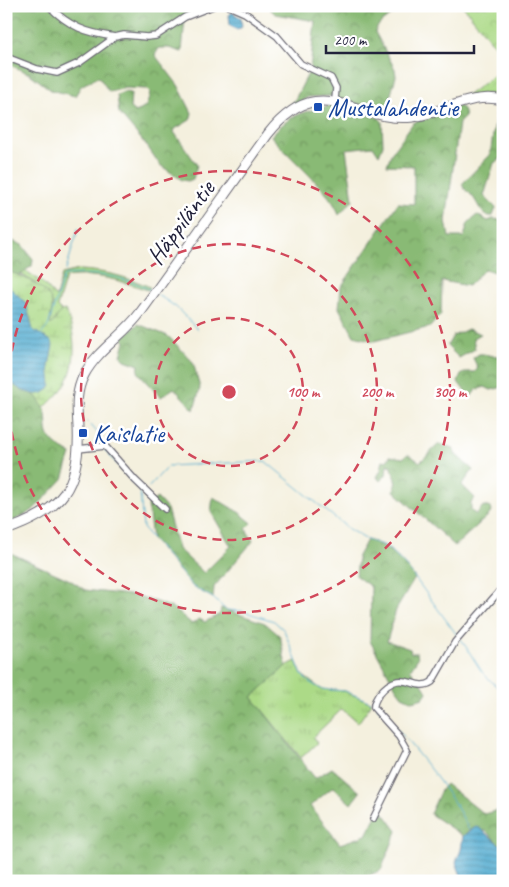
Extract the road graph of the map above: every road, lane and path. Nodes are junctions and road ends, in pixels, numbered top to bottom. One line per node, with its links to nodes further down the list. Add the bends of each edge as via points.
1 (50, 6): 4 (street, via 71,25)
2 (214, 6): 4 (street, via 185,17 156,36)
3 (229, 6): 6 (street, via 252,17 277,36 301,64 331,78 336,88)
4 (115, 37): 5 (street, via 80,63 57,73)
5 (6, 57)
6 (335, 100): 7 (street, Häppiläntie, via 385,116 404,118 477,99); 8 (street, Häppiläntie, via 300,107 275,126 139,315 89,368 76,399)
7 (503, 100)
8 (78, 449): 9 (street, via 104,446); 10 (street, Häppiläntie, via 75,474 66,493 37,518)
9 (165, 510)
10 (6, 530)
11 (503, 587): 12 (street, via 455,642 432,682 421,685 404,679 396,681 384,688 375,701 374,708 407,750)
12 (373, 819)

